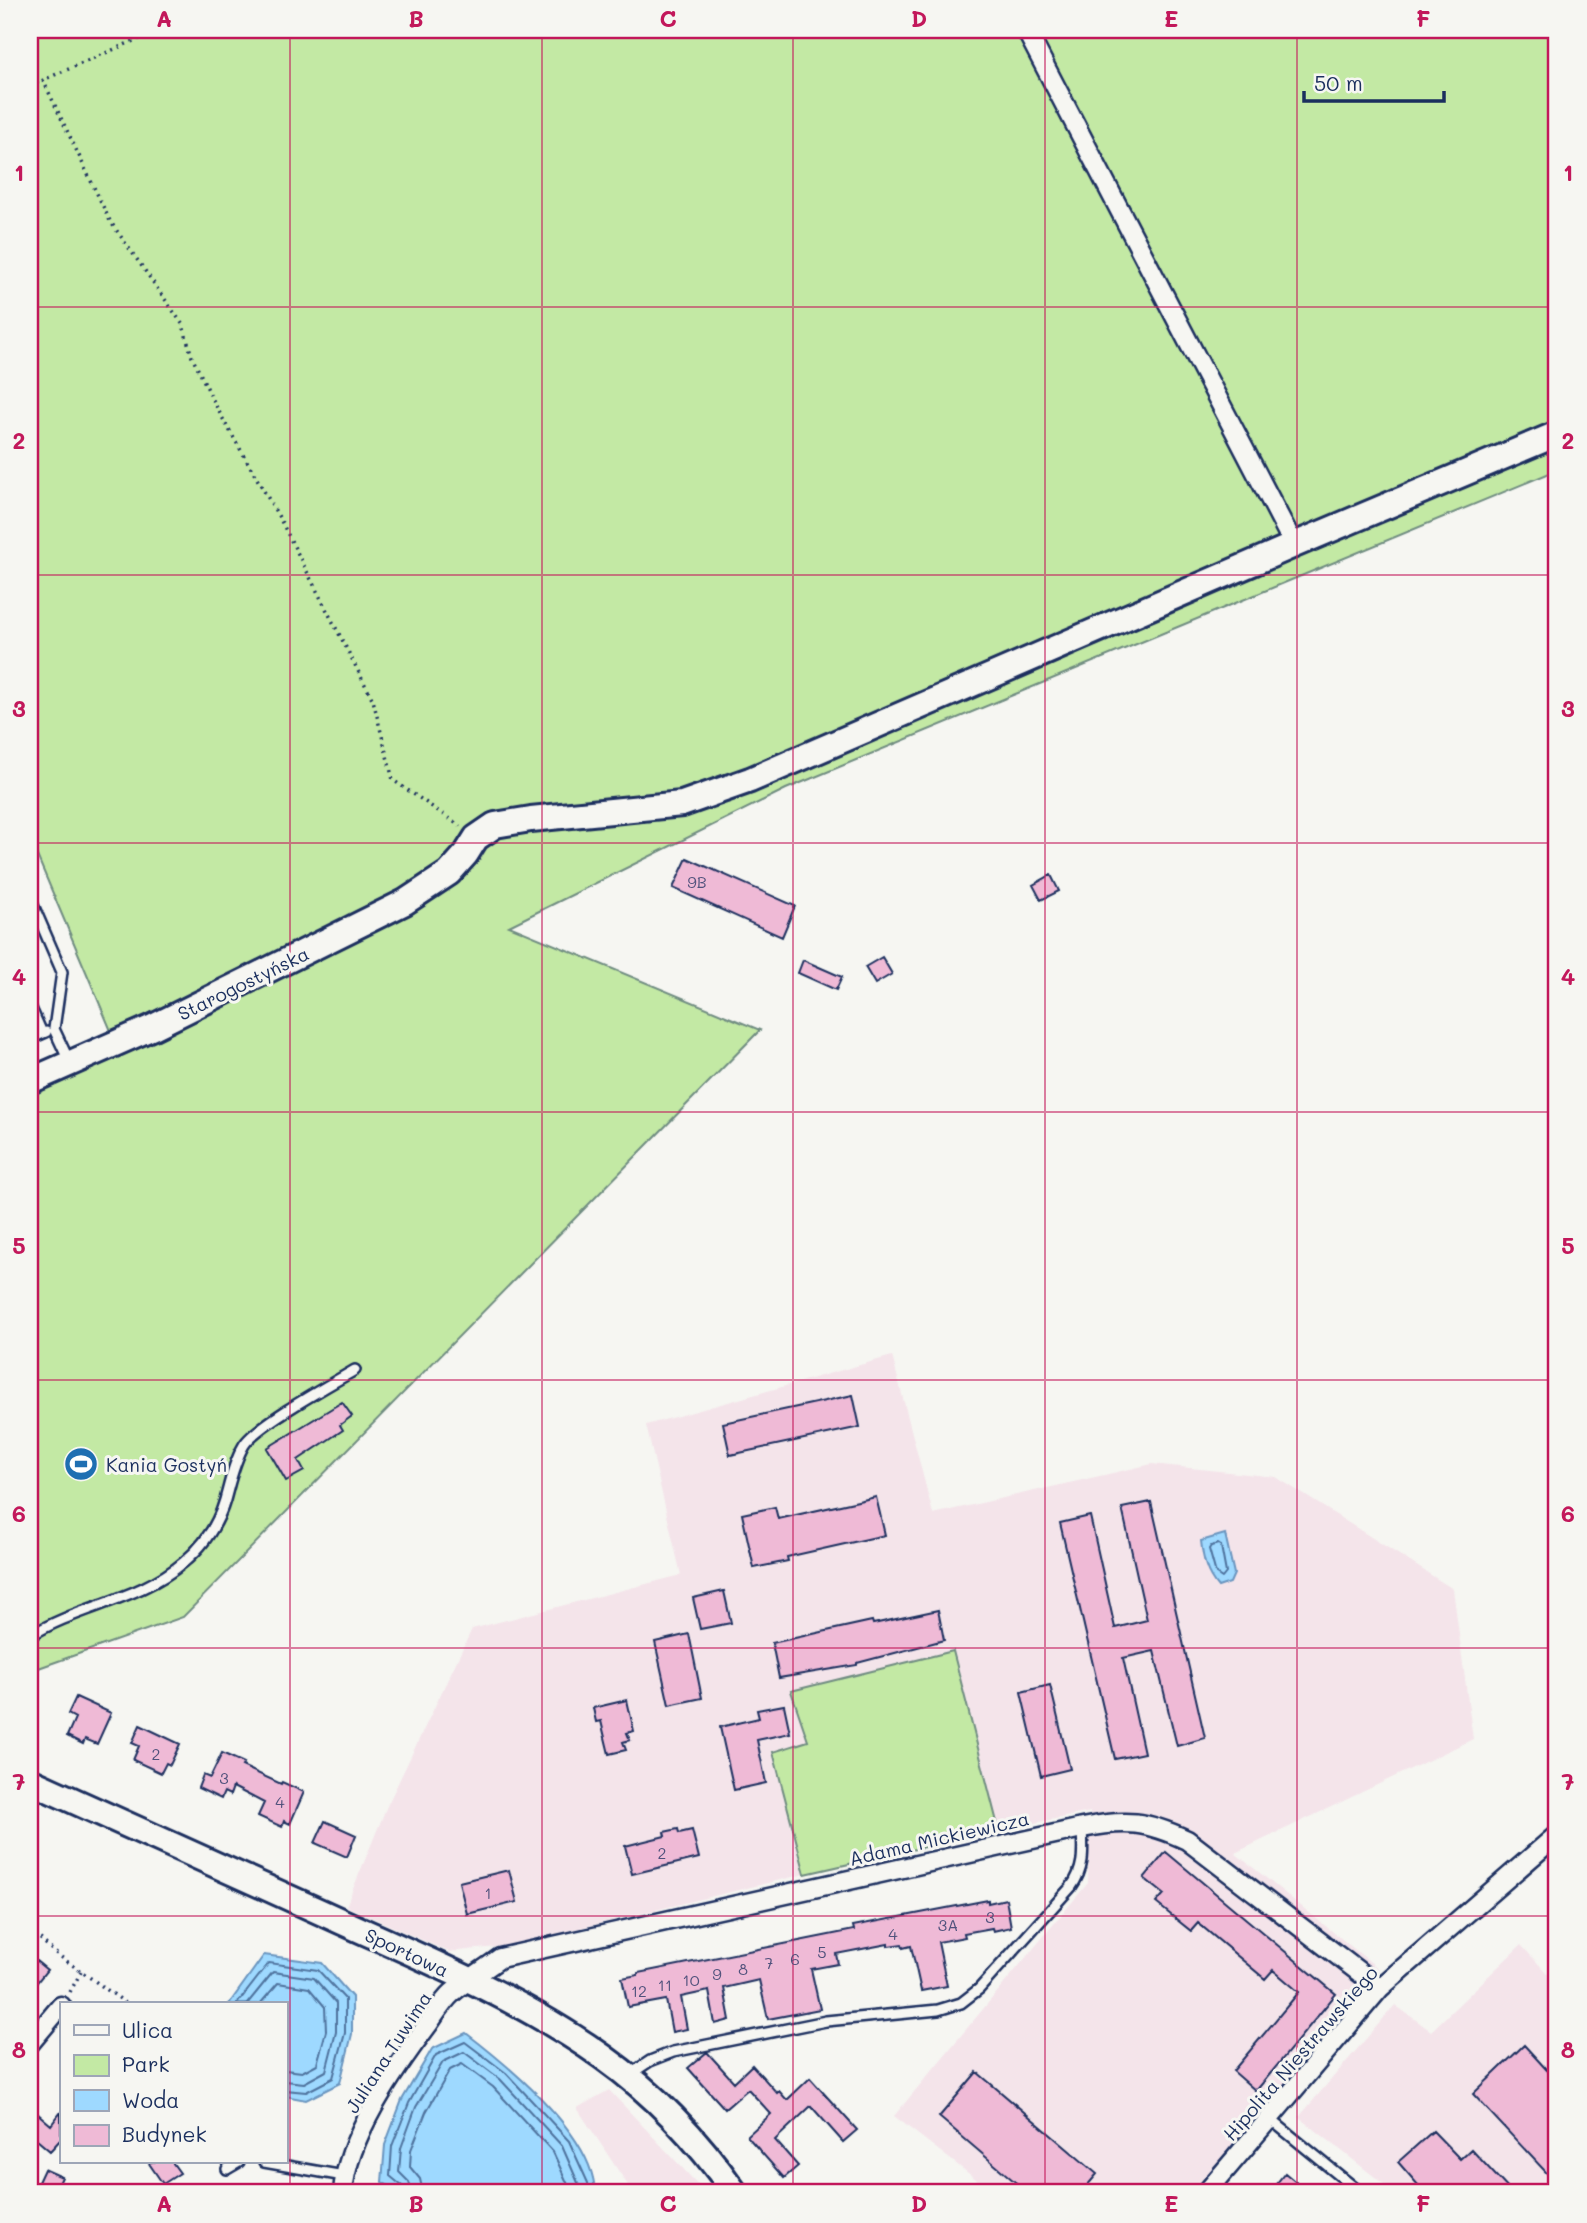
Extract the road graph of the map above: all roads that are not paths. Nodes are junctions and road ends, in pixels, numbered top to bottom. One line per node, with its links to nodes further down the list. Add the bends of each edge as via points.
1 (1026, 30): 3 (street)
2 (1557, 434): 3 (street)
3 (1294, 545): 9 (street, Starogostyńska, via 750,780 682,804 495,825 476,838 449,873 405,902 153,1027)
4 (30, 898): 6 (lane, via 62,972)
5 (30, 1006): 7 (lane)
6 (54, 1029): 7 (lane); 9 (lane)
7 (42, 1033): 8 (lane)
8 (30, 1039)
9 (70, 1063): 10 (street, Starogostyńska)
10 (30, 1081)
11 (355, 1370): 12 (lane, via 245,1442 215,1525 185,1562 150,1584)
12 (30, 1636)
13 (30, 1781): 16 (street, Sportowa)
14 (1082, 1828): 16 (street, Adama Mickiewicza, via 500,1958); 17 (street, Adama Mickiewicza, via 1138,1823 1187,1840); 20 (lane, via 1083,1860 1072,1887 961,2003 938,2010 826,2021 673,2052)
15 (1557, 1835): 17 (street, Hipolita Niestrawskiego)
16 (469, 1981): 20 (street, Sportowa, via 560,2028); 25 (street, Juliana Tuwima, via 450,1994 379,2097 354,2147)
17 (1380, 1988): 21 (street, Hipolita Niestrawskiego)
18 (60, 2007): 19 (street)
19 (30, 2043)
20 (627, 2076): 26 (street, Sportowa, via 695,2140)
21 (1269, 2118): 27 (street, Hipolita Niestrawskiego); 28 (lane)
22 (236, 2164): 24 (lane)
23 (271, 2164): 25 (lane)
24 (228, 2169)
25 (343, 2184)
26 (735, 2193)
27 (1206, 2193)
28 (1361, 2193)

